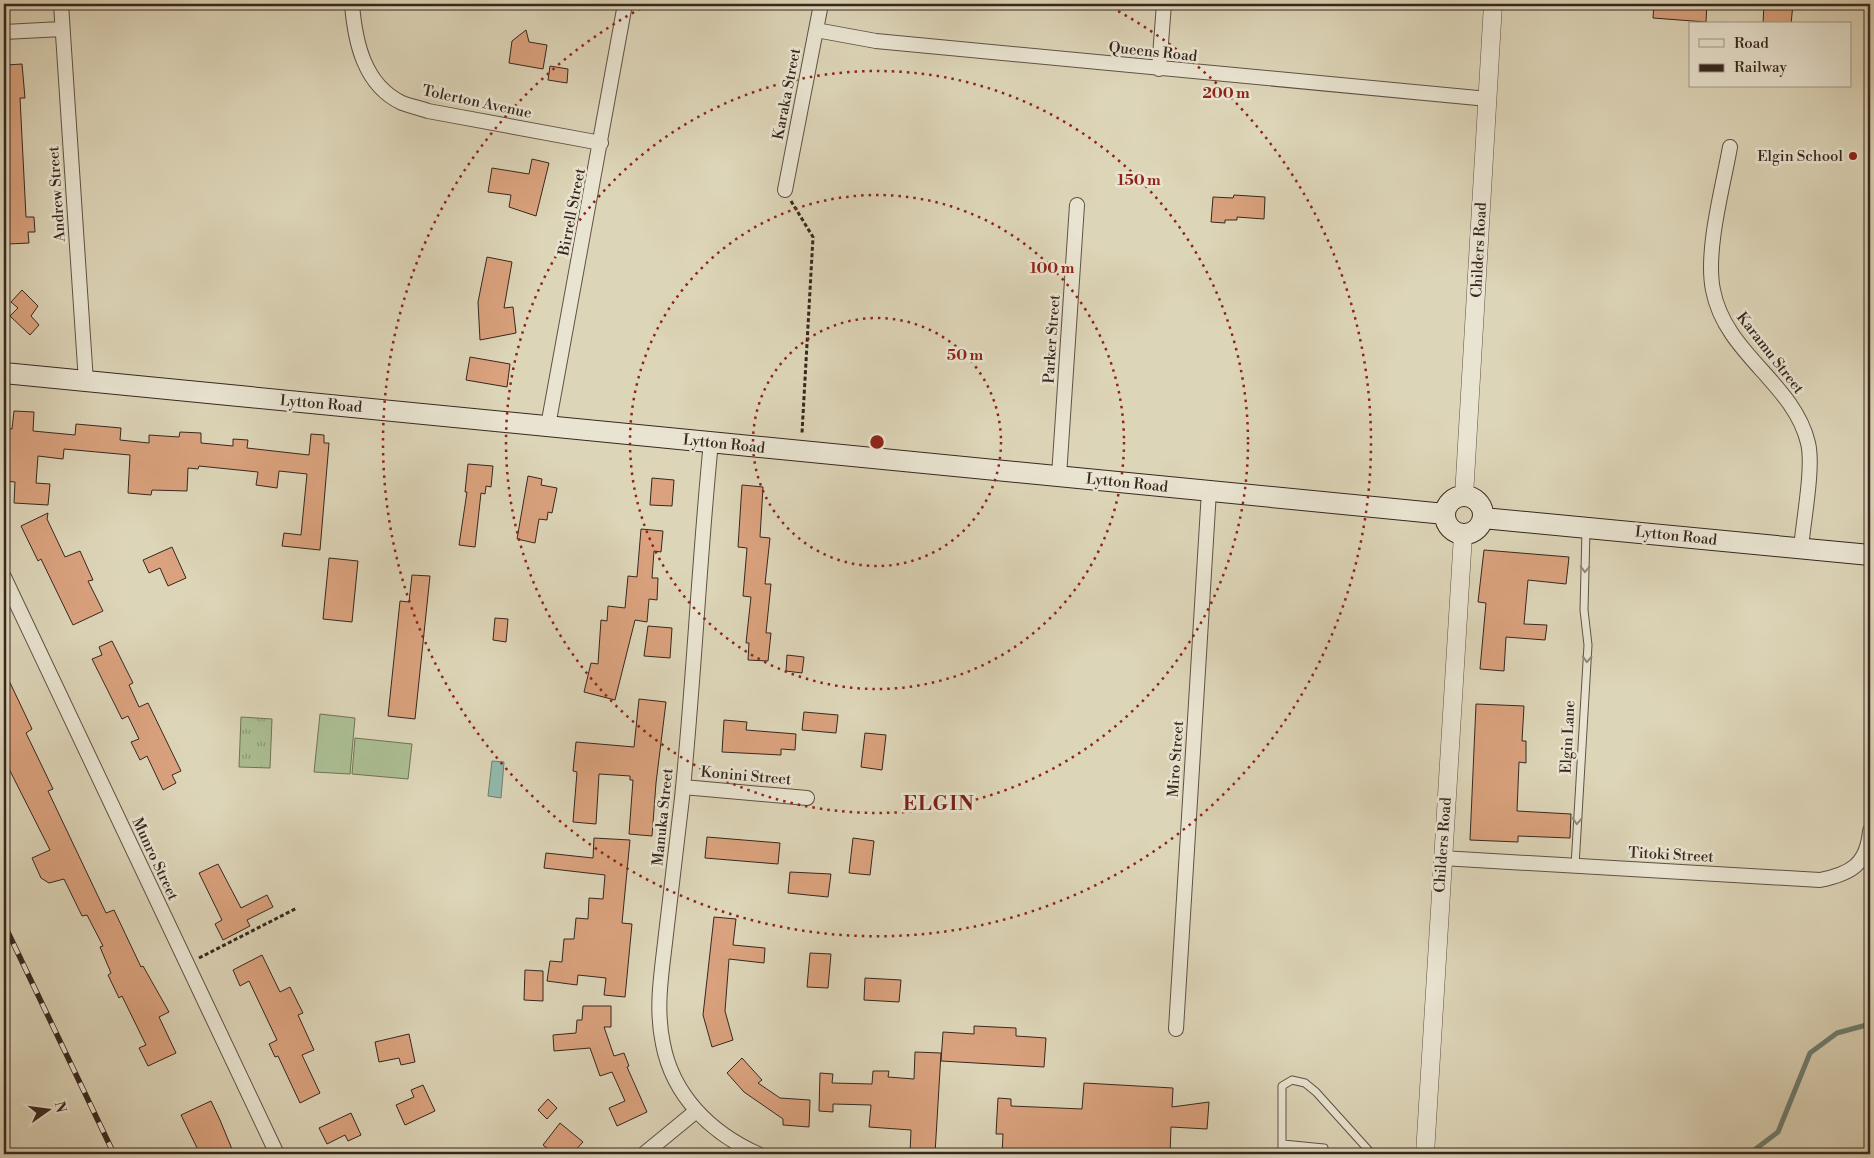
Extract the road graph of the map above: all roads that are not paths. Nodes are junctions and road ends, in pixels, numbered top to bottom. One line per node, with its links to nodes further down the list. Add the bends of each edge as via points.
1 (61, 4): 7 (street, Andrew Street)
2 (352, 4): 12 (street, Tolerton Avenue, via 359,50 368,72 384,91 402,102 428,111)
3 (625, 4): 12 (street, Birrell Street)
4 (821, 4): 8 (street, Karaka Street)
5 (1164, 4): 10 (street)
6 (1493, 4): 11 (street, Childers Road)
7 (62, 28): 9 (street); 17 (street, Andrew Street)
8 (816, 30): 10 (street, Queens Road, via 876,40); 14 (street, Karaka Street)
9 (4, 32)
10 (1159, 70): 11 (street, Queens Road)
11 (1488, 99): 22 (street, Childers Road)
12 (601, 143): 18 (street, Birrell Street)
13 (1730, 147): 27 (street, Karamu Street, via 1713,247 1712,289 1728,330 1790,404 1805,429 1809,462)
14 (785, 190)
15 (1077, 205): 20 (street, Parker Street)
16 (4, 373): 17 (main road, Lytton Road)
17 (86, 382): 18 (main road, Lytton Road)
18 (548, 426): 19 (main road, Lytton Road)
19 (711, 442): 20 (main road, Lytton Road); 30 (street, Manuka Street)
20 (1059, 476): 21 (main road, Lytton Road)
21 (1209, 491): 23 (main road, Lytton Road); 36 (street, Miro Street)
22 (1464, 496): 23 (main road, via 1453,500); 24 (main road, via 1476,499)
23 (1445, 514): 26 (main road, via 1449,530)
24 (1483, 518): 25 (main road, Lytton Road); 26 (main road, via 1477,529)
25 (1586, 527): 27 (main road, Lytton Road); 35 (lane, Elgin Lane, one-way to 35, via 1584,610 1588,645)
26 (1463, 535): 34 (street, Childers Road)
27 (1801, 549): 28 (main road, Lytton Road)
28 (1870, 555)
29 (4, 577): 39 (street, Munro Street)
30 (683, 787): 31 (street, Konini Street); 37 (street, Manuka Street, via 658,1002 663,1046 674,1078)
31 (807, 798)
32 (1870, 831): 33 (street, Titoki Street)
33 (1868, 851): 35 (street, Titoki Street, via 1846,874 1820,880)
34 (1442, 858): 35 (street, Titoki Street); 45 (street, Childers Road)
35 (1575, 866)
36 (1176, 1029)
37 (695, 1112): 40 (street); 41 (street, Manuka Street, via 738,1145)
38 (1283, 1144): 42 (lane); 43 (lane, via 1324,1148); 44 (lane, via 1282,1086 1292,1080 1305,1083 1316,1092)
39 (277, 1154)
40 (644, 1154)
41 (758, 1154)
42 (1282, 1154)
43 (1324, 1154)
44 (1372, 1154)
45 (1425, 1154)

